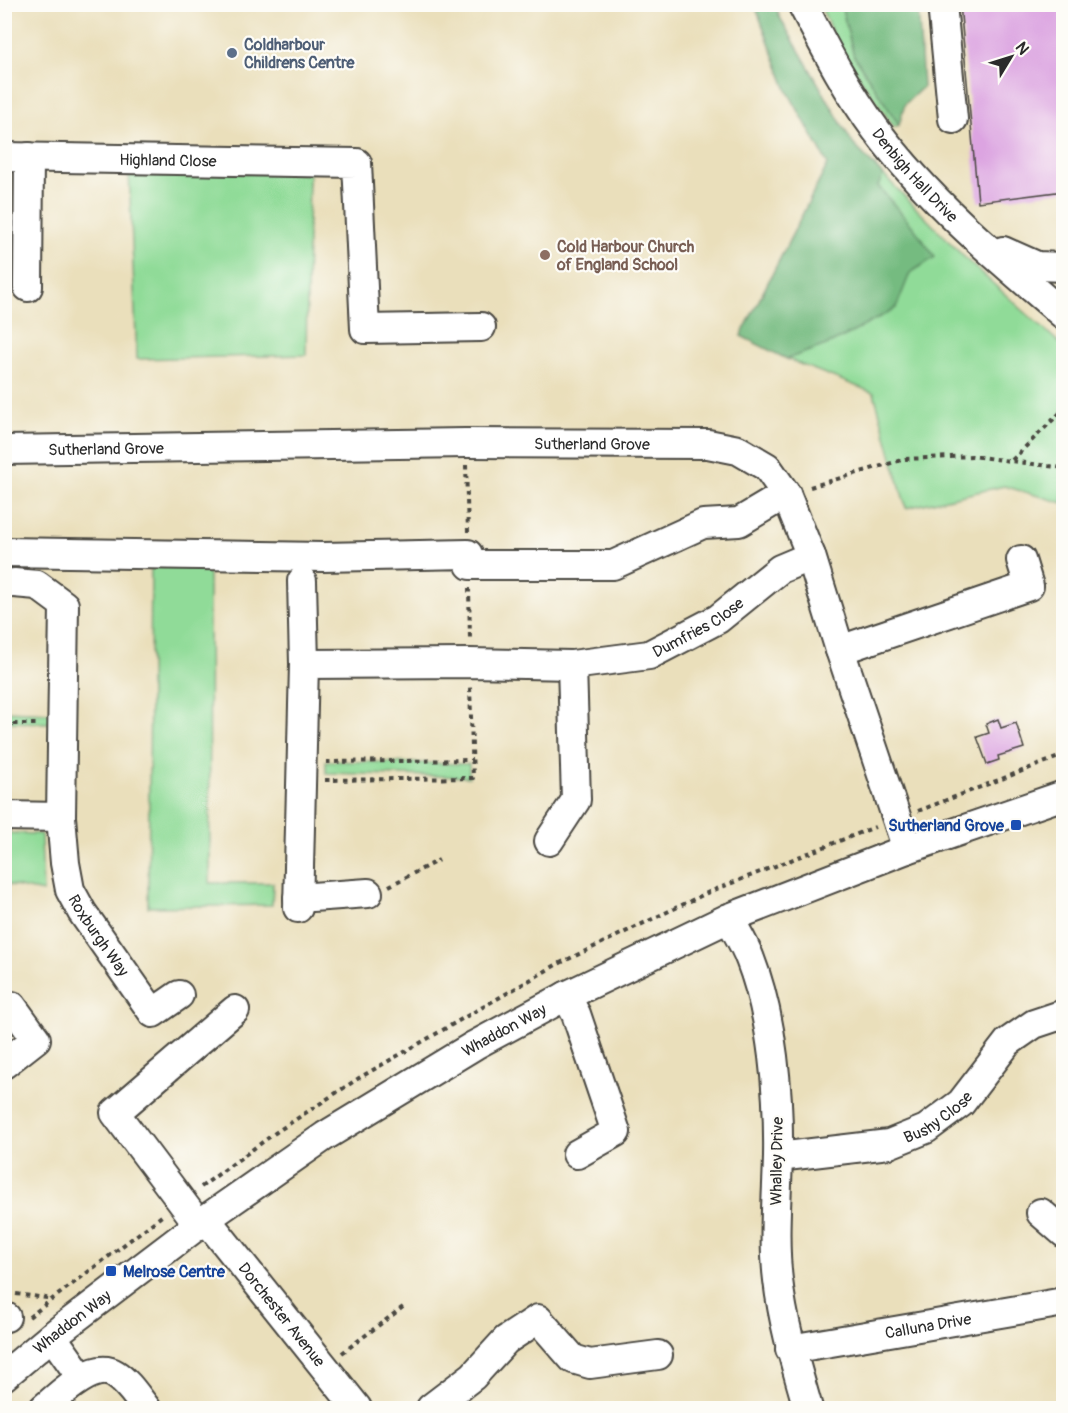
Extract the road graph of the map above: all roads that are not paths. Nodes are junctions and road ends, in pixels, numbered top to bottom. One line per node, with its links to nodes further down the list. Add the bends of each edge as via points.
1 (802, 4): 5 (street, Denbigh Hall Drive, via 833,64 876,130 919,182)
2 (942, 4): 3 (street)
3 (953, 119)
4 (17, 157): 7 (street, Highland Close); 9 (street, Highland Close, via 288,154 357,163 365,329)
5 (976, 239): 6 (street, via 1037,266); 8 (street, Denbigh Hall Drive)
6 (1064, 267)
7 (28, 287)
8 (1063, 314)
9 (482, 327)
10 (4, 450): 11 (street, Sutherland Grove, via 466,443 708,444 738,450 767,467)
11 (786, 494): 12 (street, via 739,522 703,524 613,565 470,565 468,554 323,557); 13 (street, Sutherland Grove)
12 (4, 552)
13 (811, 556): 17 (street, Sutherland Grove); 19 (street, Dumfries Close, via 780,569 718,619 649,655)
14 (1021, 560): 17 (street, via 1029,586)
15 (302, 581): 18 (street)
16 (14, 583): 22 (street, Roxburgh Way, via 38,585 64,605)
17 (840, 650): 24 (street, Sutherland Grove)
18 (304, 664): 19 (street, Dumfries Close); 25 (street, via 298,903)
19 (572, 665): 23 (street, via 576,800)
20 (1064, 795): 24 (street, Whaddon Way)
21 (4, 816): 22 (street)
22 (61, 817): 27 (street, Roxburgh Way, via 70,890 82,912 153,1013)
23 (549, 842)
24 (907, 849): 26 (street, Whaddon Way)
25 (368, 893)
26 (729, 918): 28 (street, Whaddon Way); 34 (street, Whalley Drive, via 750,959 765,1006 777,1095)
27 (179, 995)
28 (567, 996): 33 (street, via 616,1132); 36 (street, Whaddon Way, via 324,1136)
29 (12, 1006): 32 (street, via 36,1039)
30 (235, 1010): 36 (street, Dorchester Avenue, via 116,1113 181,1201)
31 (1064, 1014): 34 (street, Bushy Close, via 1034,1024 1008,1042 961,1103 926,1129 889,1144)
32 (4, 1064)
33 (578, 1154)
34 (778, 1157): 40 (street, Whalley Drive, via 777,1279)
35 (1041, 1213): 37 (street)
36 (203, 1222): 39 (street, Whaddon Way); 46 (street, Dorchester Avenue)
37 (1064, 1233)
38 (1064, 1302): 40 (street, Calluna Drive)
39 (52, 1336): 42 (street, Whaddon Way); 43 (street)
40 (790, 1349): 48 (street, Whalley Drive)
41 (658, 1355): 47 (street, via 590,1364 573,1359 538,1319 506,1340 473,1376)
42 (4, 1376)
43 (81, 1377): 44 (street); 45 (street, via 99,1370 113,1372)
44 (44, 1408)
45 (146, 1408)
46 (357, 1408)
47 (431, 1408)
48 (808, 1408)

